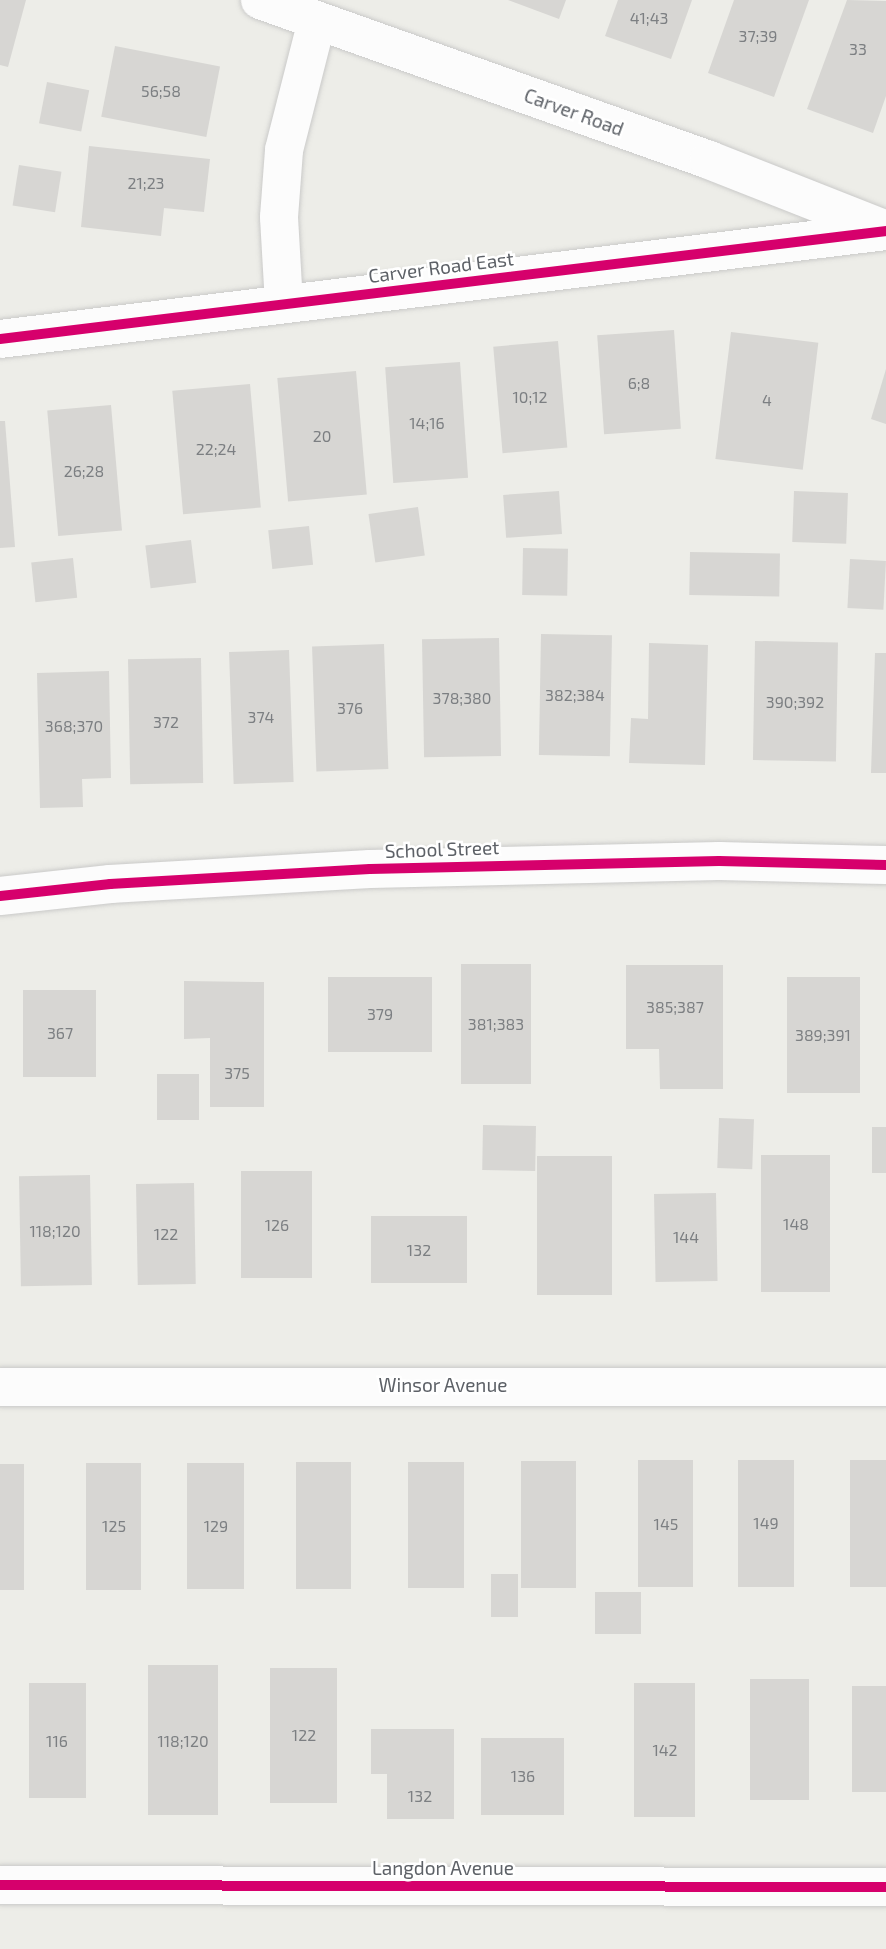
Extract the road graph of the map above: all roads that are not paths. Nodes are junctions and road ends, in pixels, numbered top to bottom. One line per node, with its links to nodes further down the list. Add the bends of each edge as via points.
1 (260, 0): 2 (street, Carver Road)
2 (317, 21): 3 (street, Carver Road, via 709,160); 4 (street, via 284,150 279,217)
3 (886, 230): 4 (street, Carver Road East)
4 (284, 304): 5 (street, Carver Road East)
5 (0, 338)
6 (886, 865): 7 (street, School Street, via 706,861 370,869 110,884)
7 (0, 896)
8 (0, 1387): 9 (street, Winsor Avenue)
9 (886, 1387)
10 (0, 1885): 11 (street, Langdon Avenue)
11 (886, 1886)

